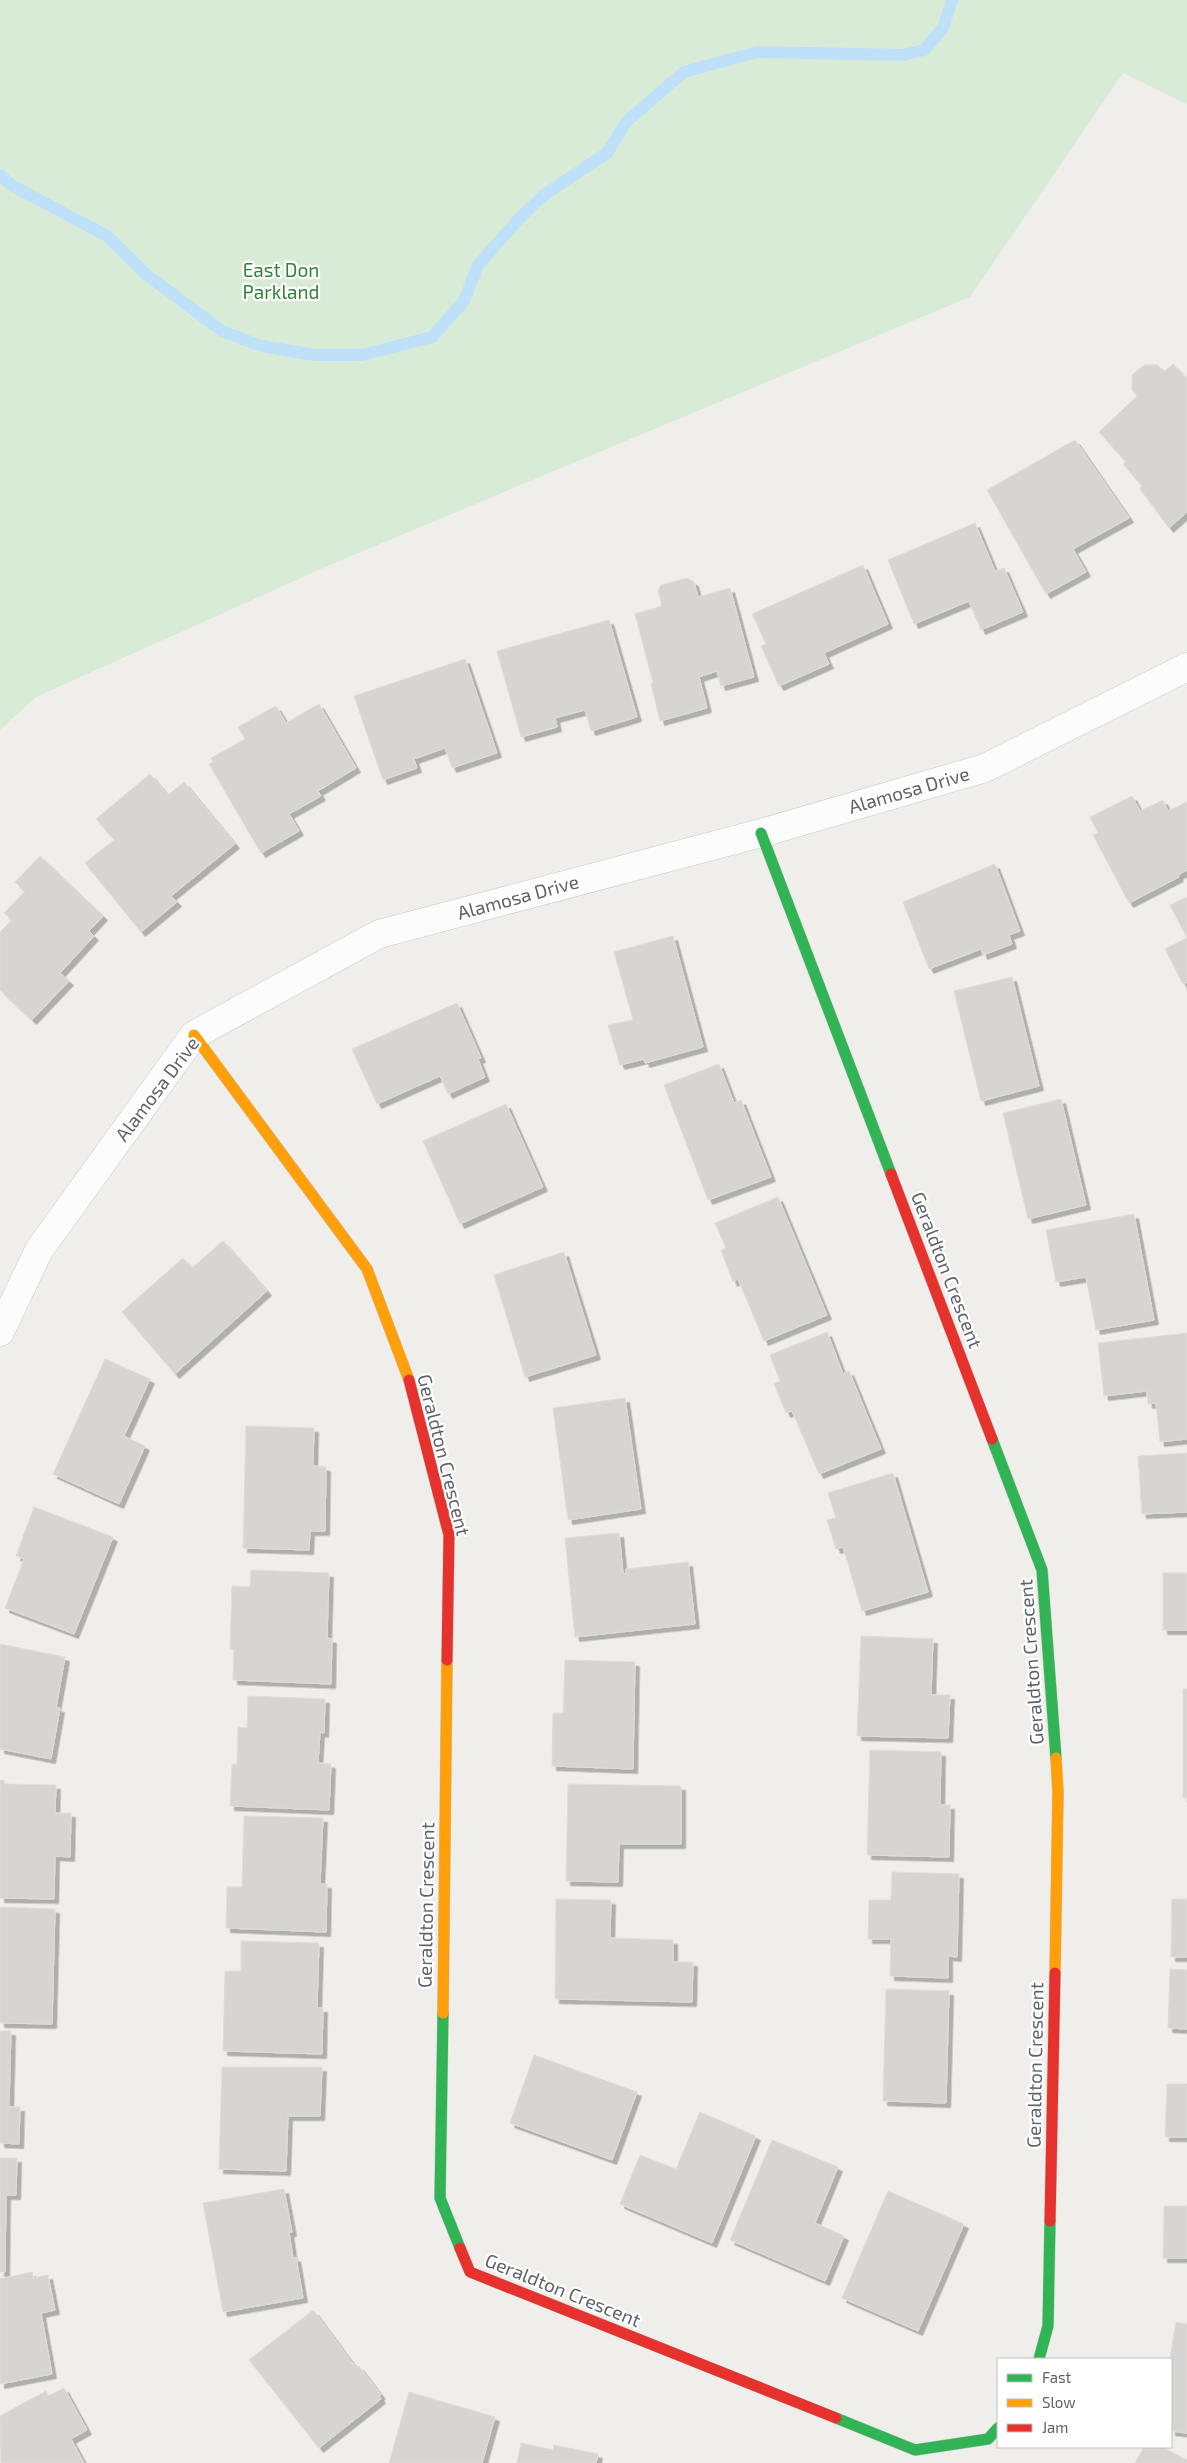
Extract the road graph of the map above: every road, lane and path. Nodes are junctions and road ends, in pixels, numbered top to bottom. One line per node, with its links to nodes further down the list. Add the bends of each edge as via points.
1 (1187, 666): 2 (street, Alamosa Drive, via 985,768)
2 (762, 833): 3 (street, Alamosa Drive, via 379,934); 5 (street, Geraldton Crescent, via 1042,1570 1058,1792 1048,2326)
3 (194, 1035): 4 (street, Alamosa Drive, via 38,1250); 6 (street, Geraldton Crescent, via 367,1269 412,1387 449,1535 440,2198 470,2272 916,2450 988,2439)
4 (0, 1332)
5 (1039, 2358)
6 (997, 2429)

